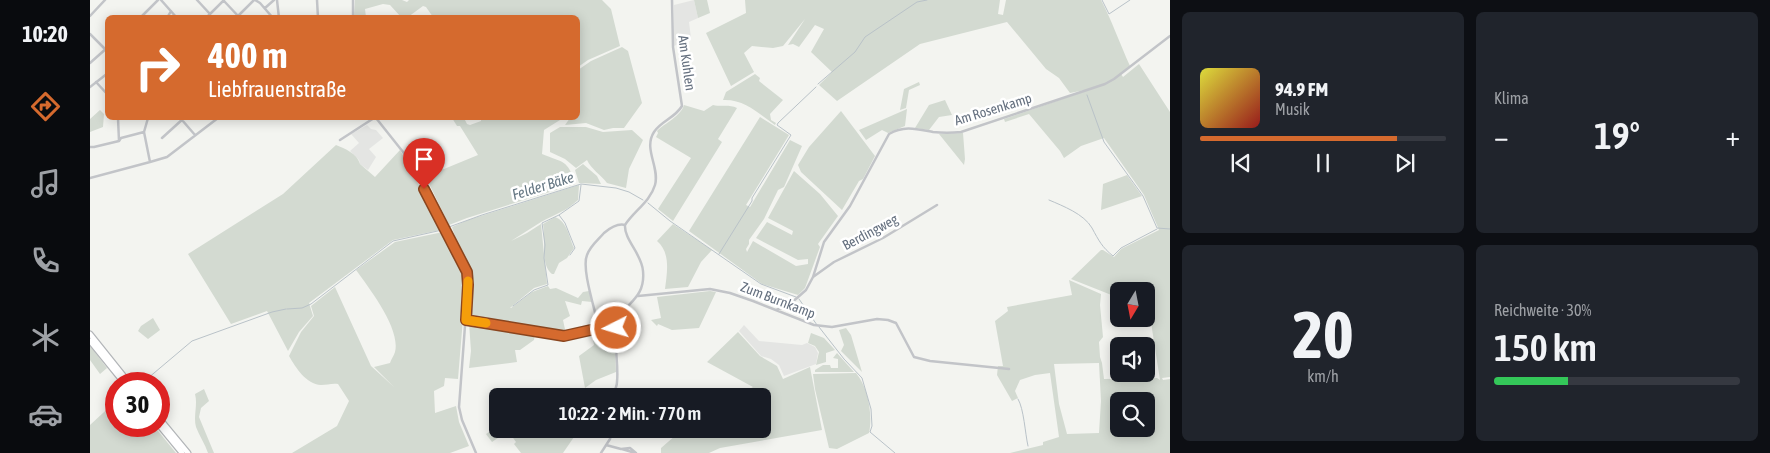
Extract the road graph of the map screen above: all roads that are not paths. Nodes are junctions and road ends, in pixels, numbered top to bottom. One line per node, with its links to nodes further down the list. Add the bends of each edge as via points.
1 (105, 0): 22 (street)
2 (160, 0): 11 (street); 13 (street)
3 (197, 0): 12 (street)
4 (223, 0): 12 (street); 16 (street)
5 (255, 0): 10 (street); 17 (street)
6 (276, 0): 10 (street); 19 (street)
7 (317, 0): 20 (street)
8 (353, 0): 21 (street)
9 (672, 0): 48 (street, Am Kuhlen, via 673,47 682,106 654,132 650,148 655,186 647,201)
10 (264, 8): 18 (street)
11 (172, 11): 14 (street); 15 (street)
12 (210, 14)
13 (143, 15)
14 (169, 15)
15 (175, 15)
16 (238, 15)
17 (240, 15)
18 (270, 15)
19 (278, 15)
20 (318, 15)
21 (353, 15)
22 (90, 16)
23 (90, 34): 25 (street)
24 (1170, 36): 49 (street, Am Rosenkamp, via 1105,84 961,132 908,128 889,134 850,206 824,242)
25 (105, 47)
26 (105, 49): 27 (street)
27 (90, 63)
28 (105, 75): 29 (street)
29 (96, 82): 30 (street); 31 (street)
30 (90, 86)
31 (105, 92)
32 (118, 120): 43 (street)
33 (147, 120): 39 (street)
34 (182, 120): 41 (street)
35 (184, 120): 40 (street)
36 (215, 120): 40 (street)
37 (372, 120): 42 (street)
38 (377, 120): 54 (street, via 404,152 467,272)
39 (144, 132): 43 (street); 45 (street)
40 (195, 135): 45 (street, via 167,157)
41 (162, 138)
42 (340, 140)
43 (118, 141): 44 (street)
44 (90, 147)
45 (150, 162): 46 (street)
46 (90, 178)
47 (937, 205): 49 (street, Berdingweg)
48 (625, 225): 50 (street, via 643,269); 56 (street, via 609,229 586,256)
49 (813, 277): 51 (street, Am Rosenkamp, via 806,290)
50 (638, 296): 52 (street, Zum Burnkamp, via 710,289); 55 (street)
51 (785, 307): 52 (street, Am Rosenkamp); 53 (street)
52 (776, 310): 53 (street, Zum Burnkamp)
53 (786, 314): 59 (street, Zum Burnkamp, via 814,326 888,320 896,323 914,356)
54 (466, 320): 56 (street, via 558,336); 69 (street, via 459,410)
55 (615, 324): 56 (street); 62 (street)
56 (599, 329)
57 (90, 334): 61 (highway)
58 (90, 341): 60 (highway)
59 (1009, 368)
60 (115, 372)
61 (120, 372)
62 (615, 388)
63 (170, 431): 68 (highway)
64 (169, 437): 67 (highway)
65 (610, 438): 66 (street)
66 (606, 445): 70 (street); 71 (street, via 630,448)
67 (182, 453)
68 (188, 453)
69 (476, 453)
70 (601, 453)
71 (635, 453)

